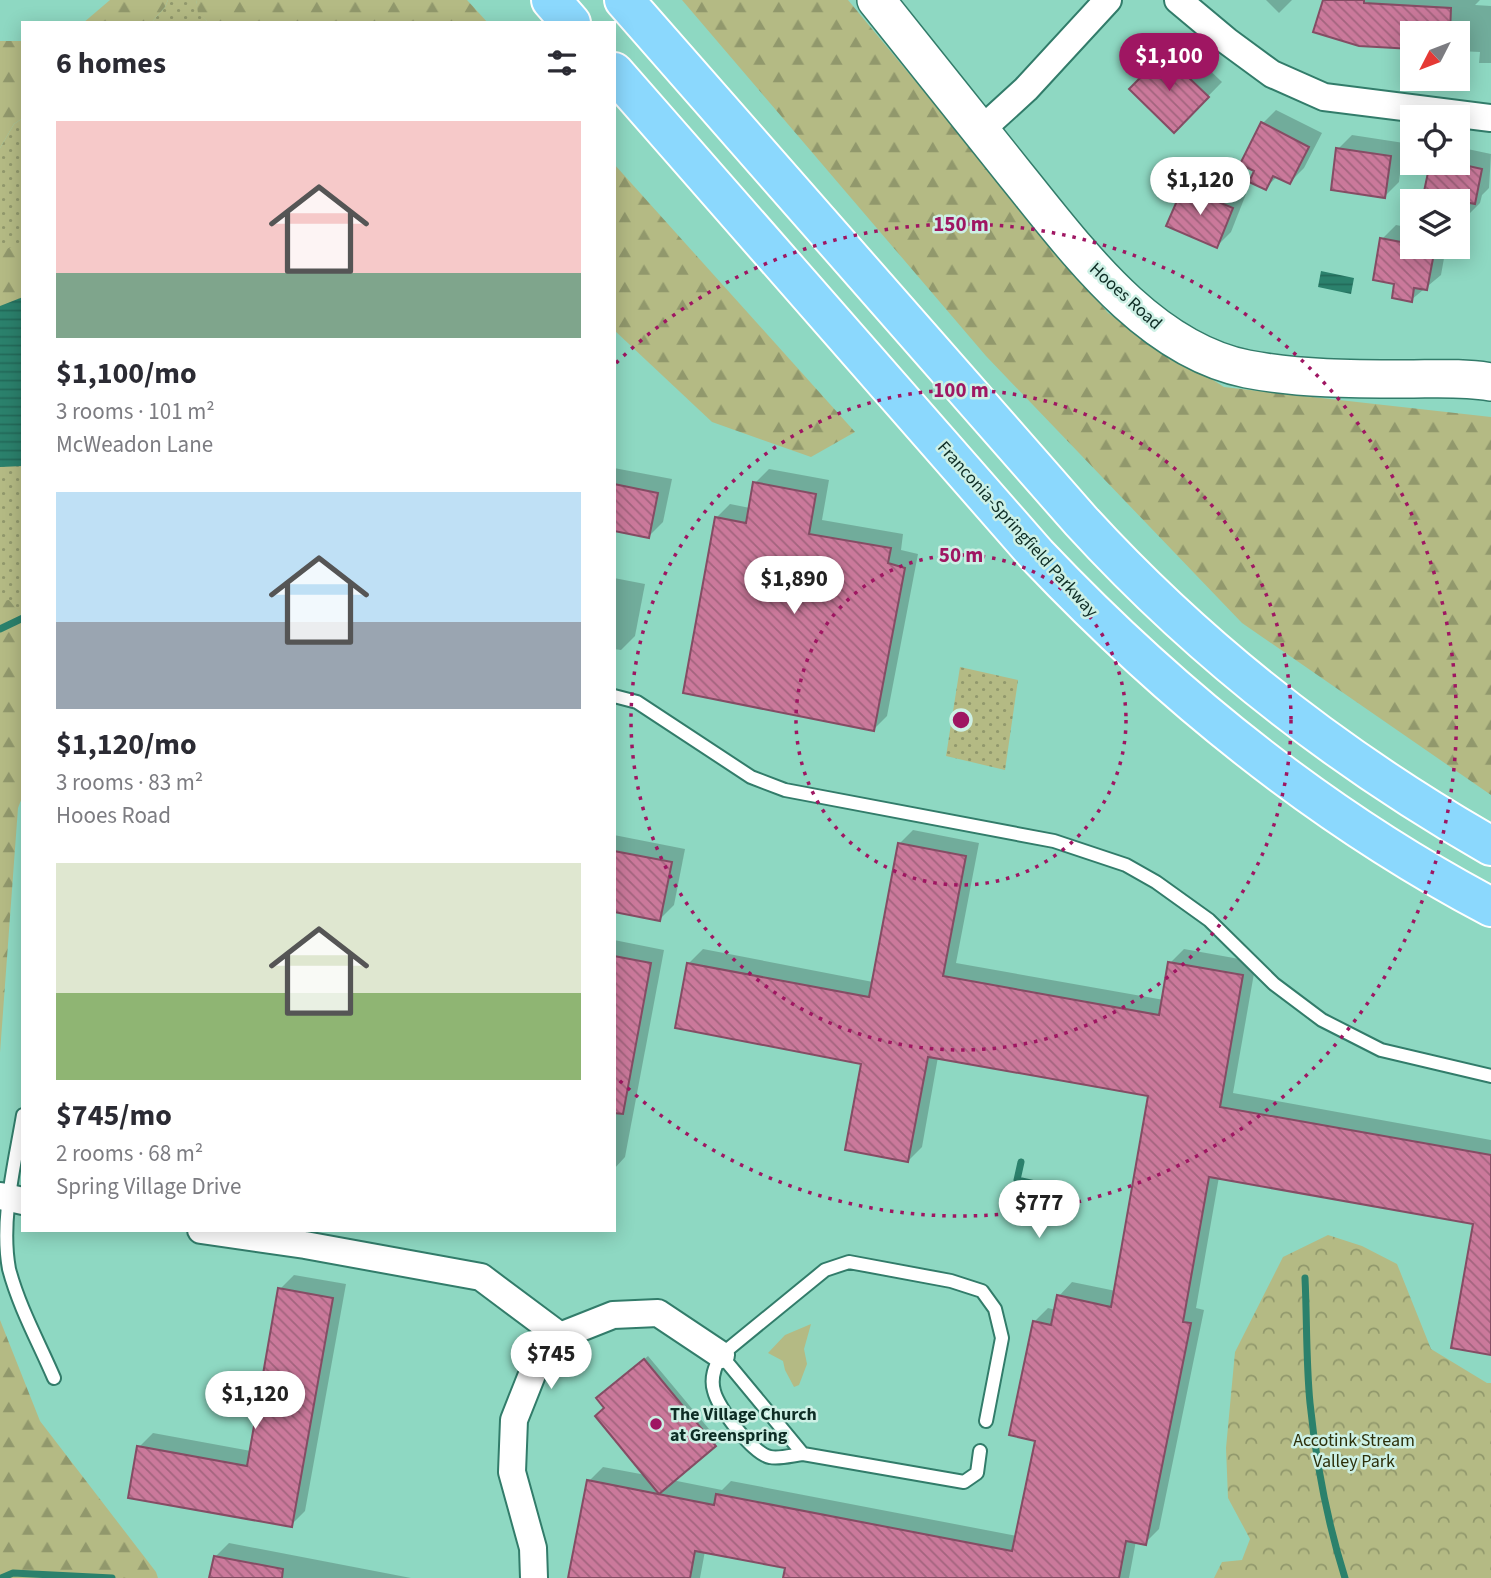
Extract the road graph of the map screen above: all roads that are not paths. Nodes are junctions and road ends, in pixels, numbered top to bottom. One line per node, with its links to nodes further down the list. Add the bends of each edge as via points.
1 (551, 0): 6 (main road)
2 (624, 0): 12 (main road, via 1081,521 1139,581 1227,661 1320,736 1420,805)
3 (876, 0): 9 (street, Hooes Road)
4 (1108, 0): 9 (street)
5 (1178, 0): 8 (street, via 1272,74 1324,97)
6 (569, 21)
7 (616, 74): 13 (main road, Franconia-Springfield Parkway, via 1037,555 1096,615 1216,723 1315,799)
8 (1491, 118)
9 (980, 131): 10 (street, Hooes Road, via 1110,285 1157,326 1202,352 1244,368 1282,375)
10 (1491, 383)
11 (616, 696): 14 (lane, via 638,702 751,777 785,790 1054,841 1126,865 1209,919 1273,984 1322,1020 1381,1050)
12 (1491, 846)
13 (1491, 907)
14 (1491, 1076)
15 (21, 1128): 16 (lane)
16 (10, 1198): 20 (lane, via 5,1235 8,1268)
17 (215, 1232): 18 (street, via 481,1277)
18 (560, 1336): 19 (street, via 613,1315 658,1313); 24 (street, via 535,1367 514,1420 512,1472 533,1548)
19 (721, 1355): 21 (lane, via 825,1270 849,1262 951,1281 982,1291 995,1308 1002,1338); 23 (lane); 23 (lane, via 713,1368 713,1391 725,1413 756,1450 769,1457)
20 (54, 1378)
21 (986, 1421)
22 (980, 1451): 23 (lane, via 977,1472 964,1482)
23 (803, 1454)
24 (534, 1578)

